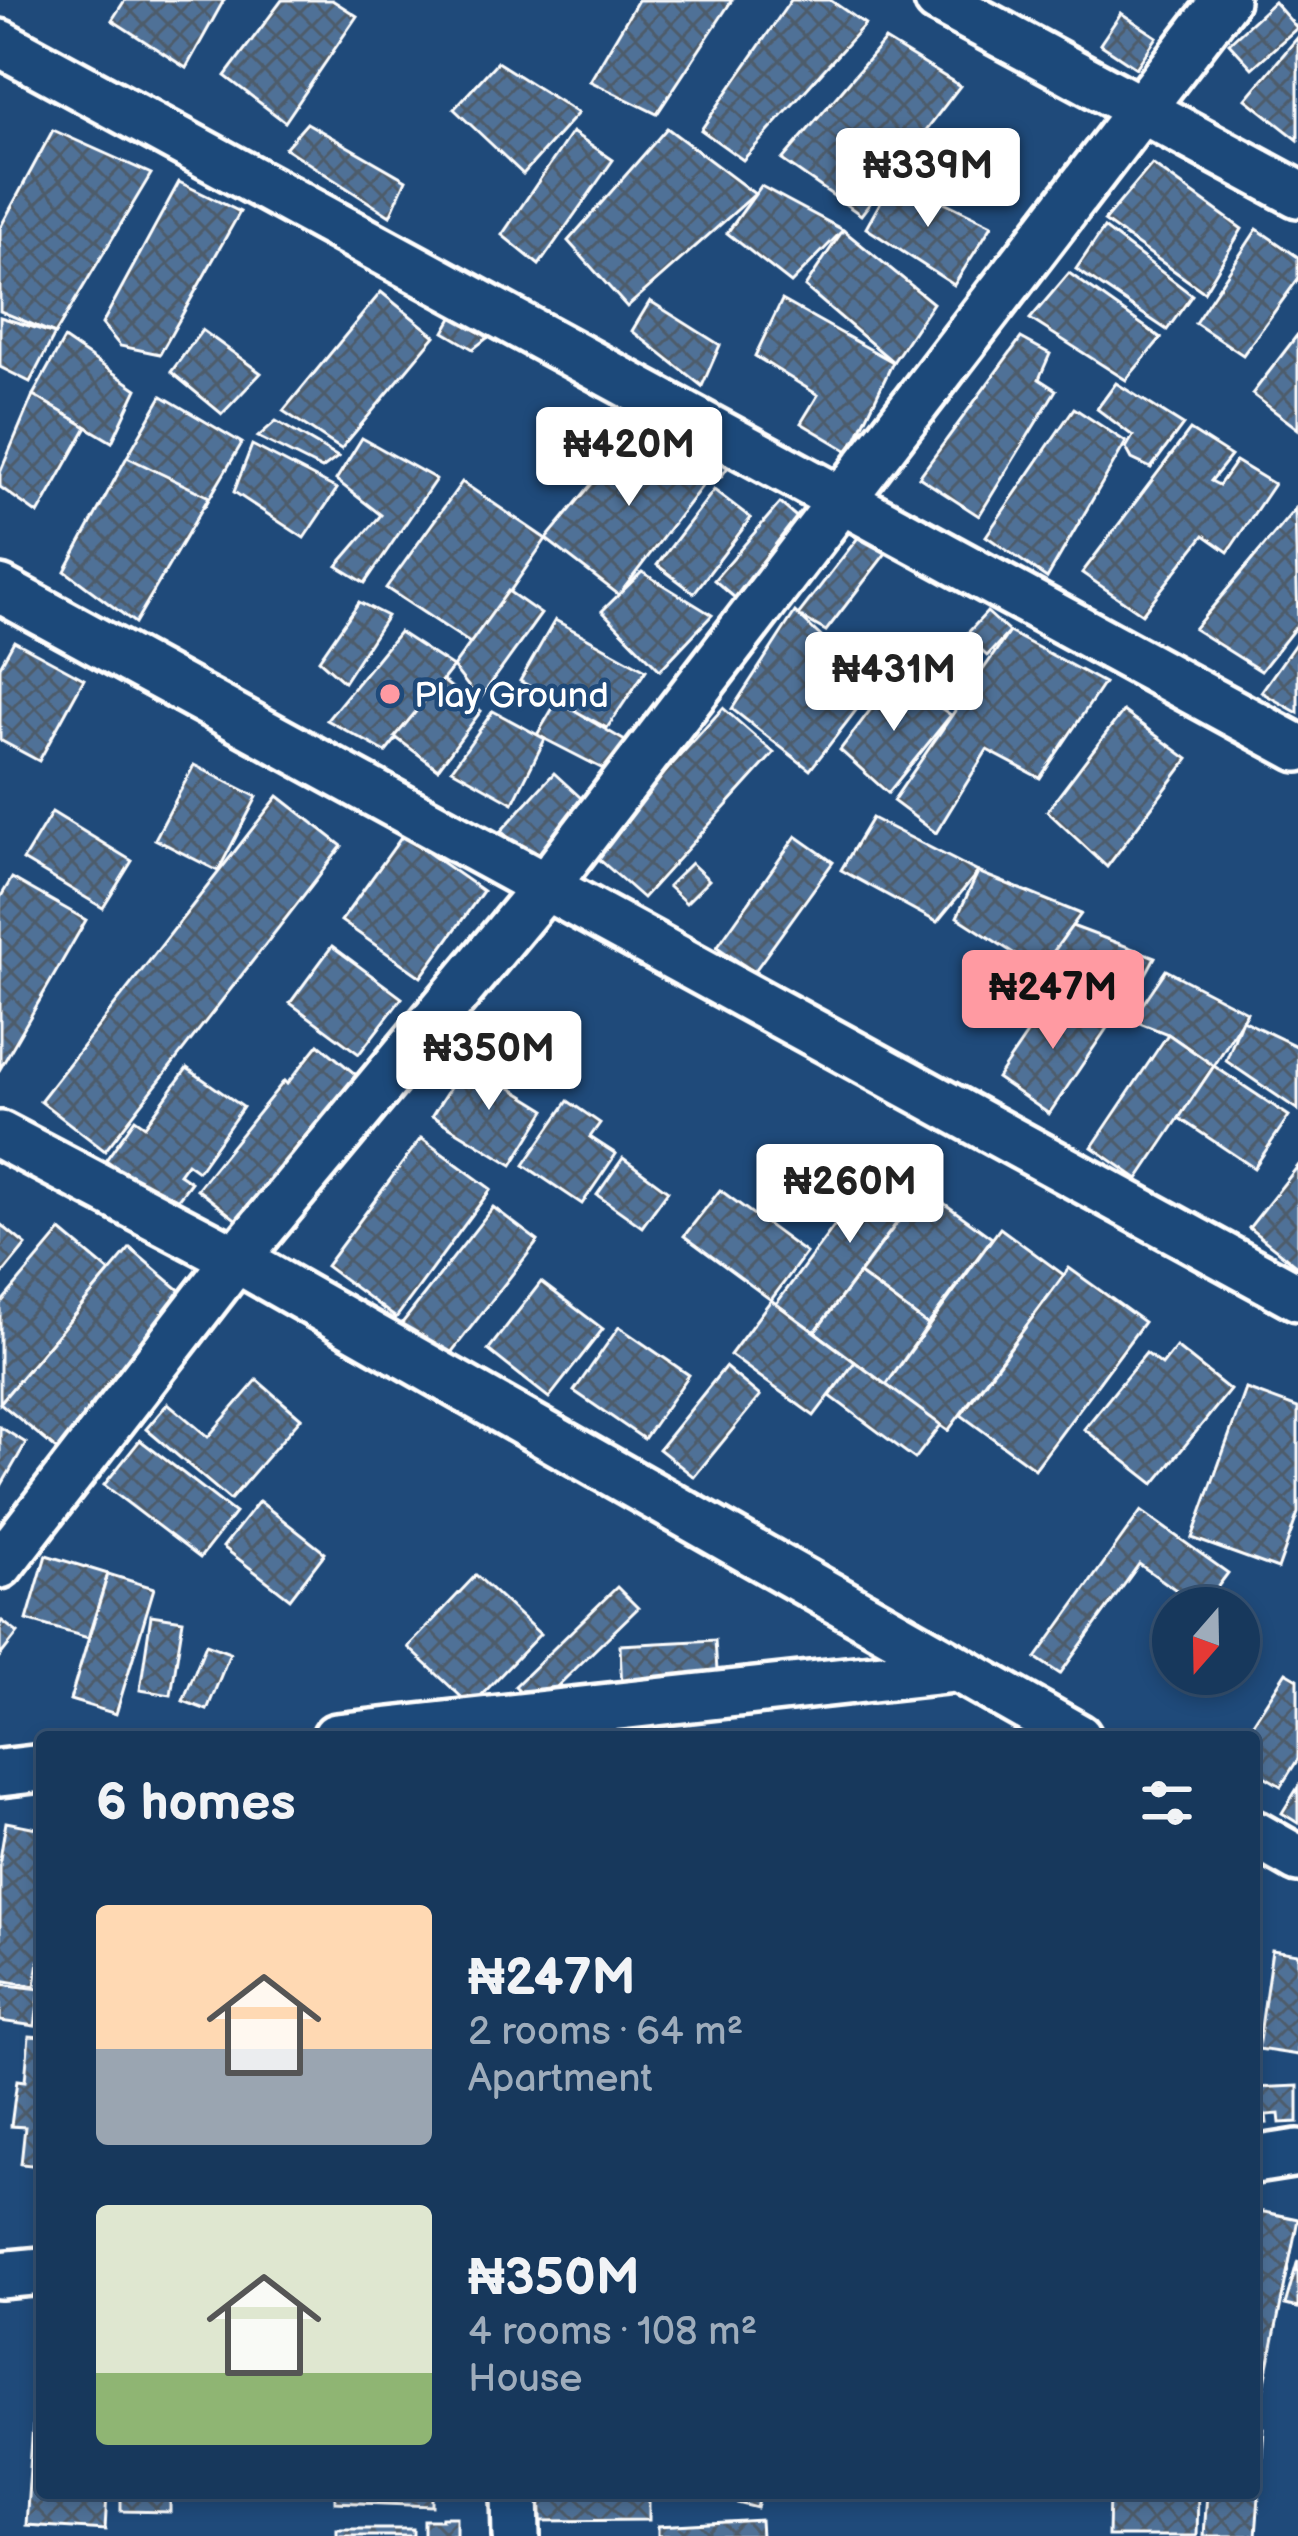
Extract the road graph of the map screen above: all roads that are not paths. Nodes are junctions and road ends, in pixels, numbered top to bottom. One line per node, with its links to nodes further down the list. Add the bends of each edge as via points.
1 (938, 0): 4 (street)
2 (1226, 0): 4 (street)
3 (0, 43): 6 (street)
4 (1142, 110): 5 (street); 6 (street)
5 (1298, 194)
6 (840, 502): 8 (street); 9 (street)
7 (0, 589): 9 (street)
8 (1298, 748)
9 (545, 887): 11 (street); 12 (street)
10 (0, 1136): 11 (street)
11 (236, 1259): 13 (street); 14 (street)
12 (1298, 1297)
13 (0, 1565)
14 (955, 1669): 15 (street); 16 (street)
15 (391, 1731)
16 (1067, 1731)
17 (36, 1769): 18 (street)
18 (0, 1773)
19 (1260, 1837): 20 (street)
20 (1298, 1859)
21 (1298, 2153): 22 (street)
22 (1260, 2159)
23 (36, 2272): 24 (street)
24 (0, 2275)
25 (515, 2499): 26 (street)
26 (516, 2536)

